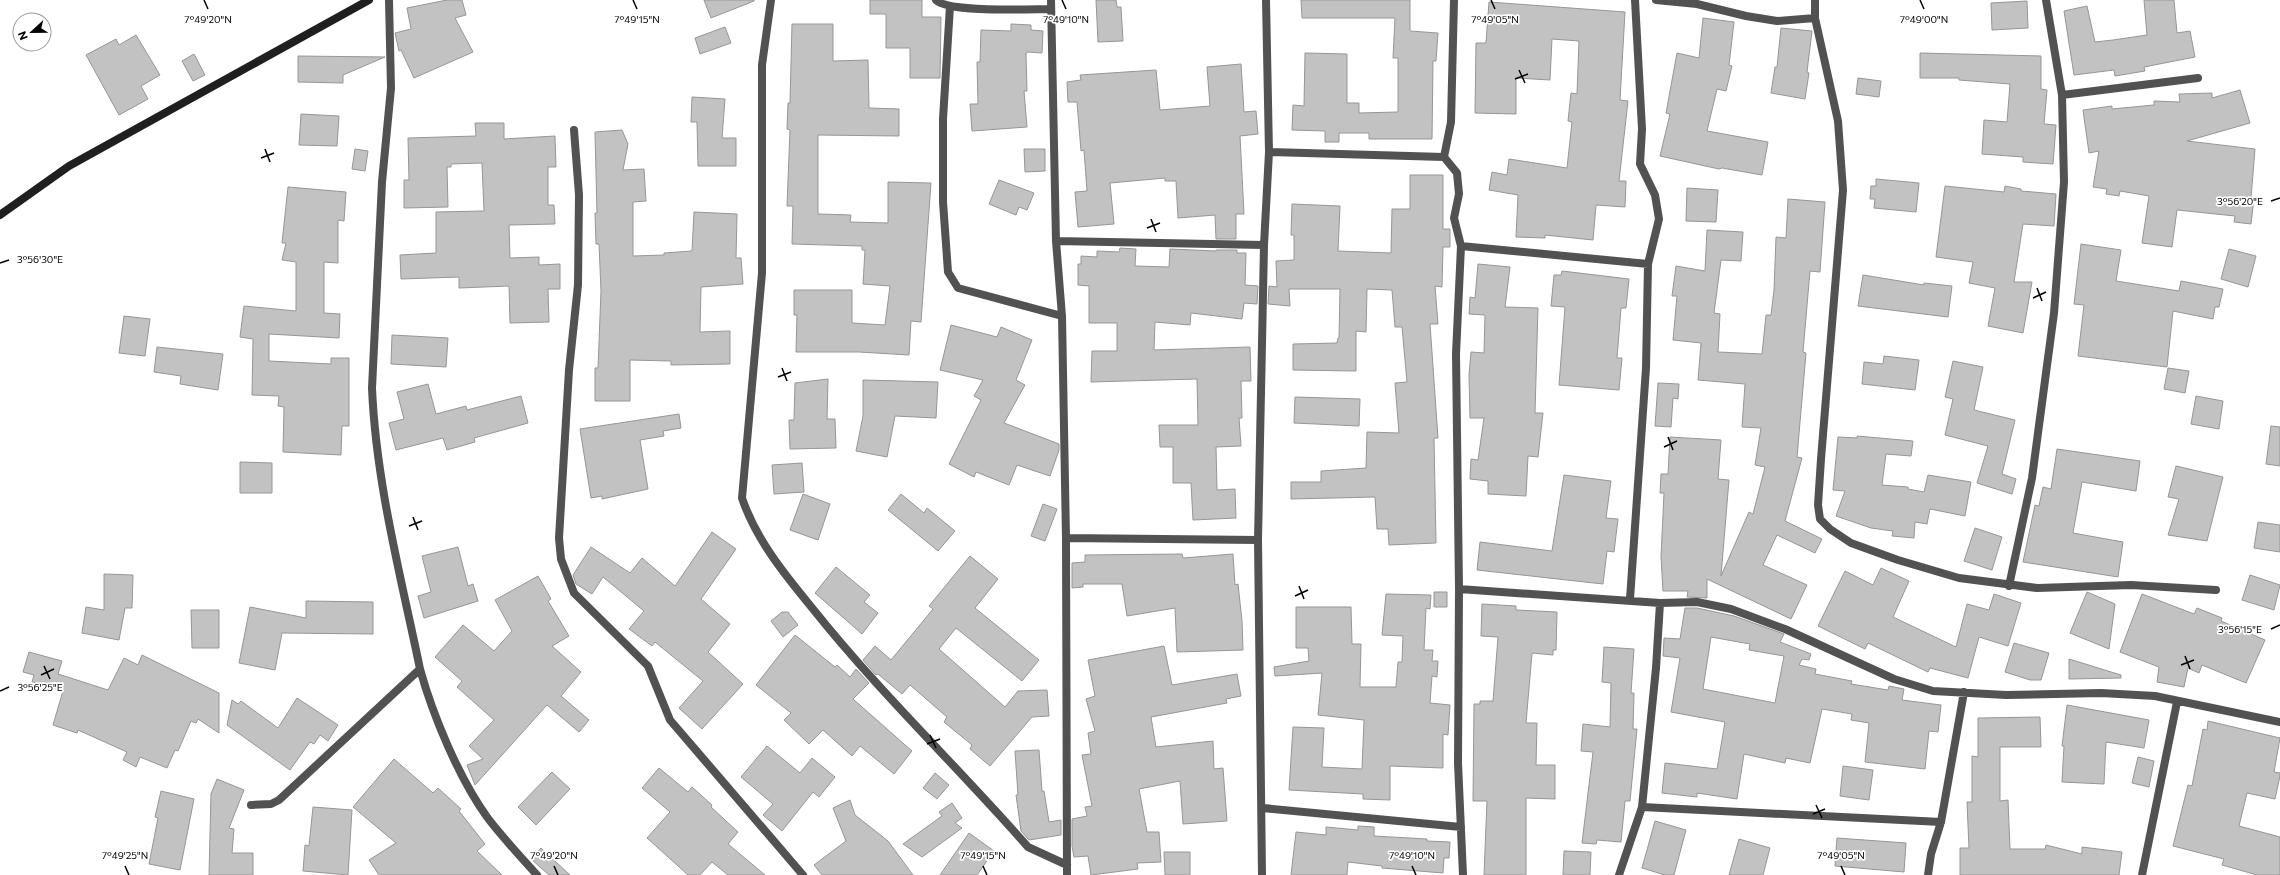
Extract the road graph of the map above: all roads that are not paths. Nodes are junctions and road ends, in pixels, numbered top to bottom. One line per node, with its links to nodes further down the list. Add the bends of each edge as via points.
1 (369, 0): 20 (main road, via 69,166)
2 (389, 0): 33 (street, via 391,88 382,182 372,388 374,421 386,502)
3 (771, 0): 42 (street, via 762,65 762,273 742,498 746,510 779,567 846,650 1028,847)
4 (936, 0): 12 (street, via 939,4)
5 (1051, 0): 13 (street)
6 (1266, 0): 18 (street)
7 (1454, 0): 19 (street, via 1451,122)
8 (1635, 0): 24 (street, via 1642,129 1640,164 1655,195 1659,219)
9 (1656, 0): 14 (street, via 1697,4 1777,21)
10 (1816, 0): 14 (street)
11 (2046, 0): 16 (street)
12 (950, 6): 13 (street, via 968,9); 25 (street, via 943,119 943,202 948,272 958,288)
13 (1051, 9): 21 (street)
14 (1815, 18): 28 (street, via 1838,121 1843,190 1821,459 1818,504 1820,519 1851,543 1898,560 1959,578)
15 (2198, 78): 16 (street)
16 (2062, 95): 28 (street, via 2064,182 2054,313 2032,478)
17 (574, 130): 44 (street, via 579,195 578,285 568,377 559,538 561,559 574,593 648,666 670,720)
18 (1269, 152): 19 (street); 22 (street)
19 (1444, 157): 23 (street, via 1457,173 1459,194 1454,218)
20 (0, 216)
21 (1056, 241): 22 (street); 25 (street)
22 (1264, 246): 27 (street)
23 (1460, 246): 24 (street); 29 (street, via 1456,354)
24 (1648, 264): 31 (street, via 1646,368)
25 (1062, 316): 26 (street)
26 (1066, 538): 27 (street); 42 (street)
27 (1258, 540): 39 (street)
28 (2009, 586): 30 (street, via 2067,588 2131,585)
29 (1459, 589): 31 (street); 41 (street, via 1458,762)
30 (2216, 590)
31 (1630, 599): 32 (street)
32 (1660, 602): 34 (street, via 1697,602 1731,608 1785,629 1894,678 1933,691); 38 (street)
33 (420, 669): 37 (street, via 279,800 270,804); 43 (street, via 444,737 486,817)
34 (1964, 692): 35 (street, via 2006,695 2102,693 2155,696); 40 (street)
35 (2177, 702): 36 (street); 50 (street)
36 (2280, 722)
37 (251, 805)
38 (1642, 807): 40 (street); 48 (street)
39 (1263, 808): 41 (street); 46 (street)
40 (1941, 822): 49 (street, via 1931,854)
41 (1461, 827): 47 (street)
42 (1067, 865): 45 (street)
43 (537, 875)
44 (803, 875)
45 (1067, 875)
46 (1262, 875)
47 (1463, 875)
48 (1619, 875)
49 (1928, 875)
50 (2142, 875)

